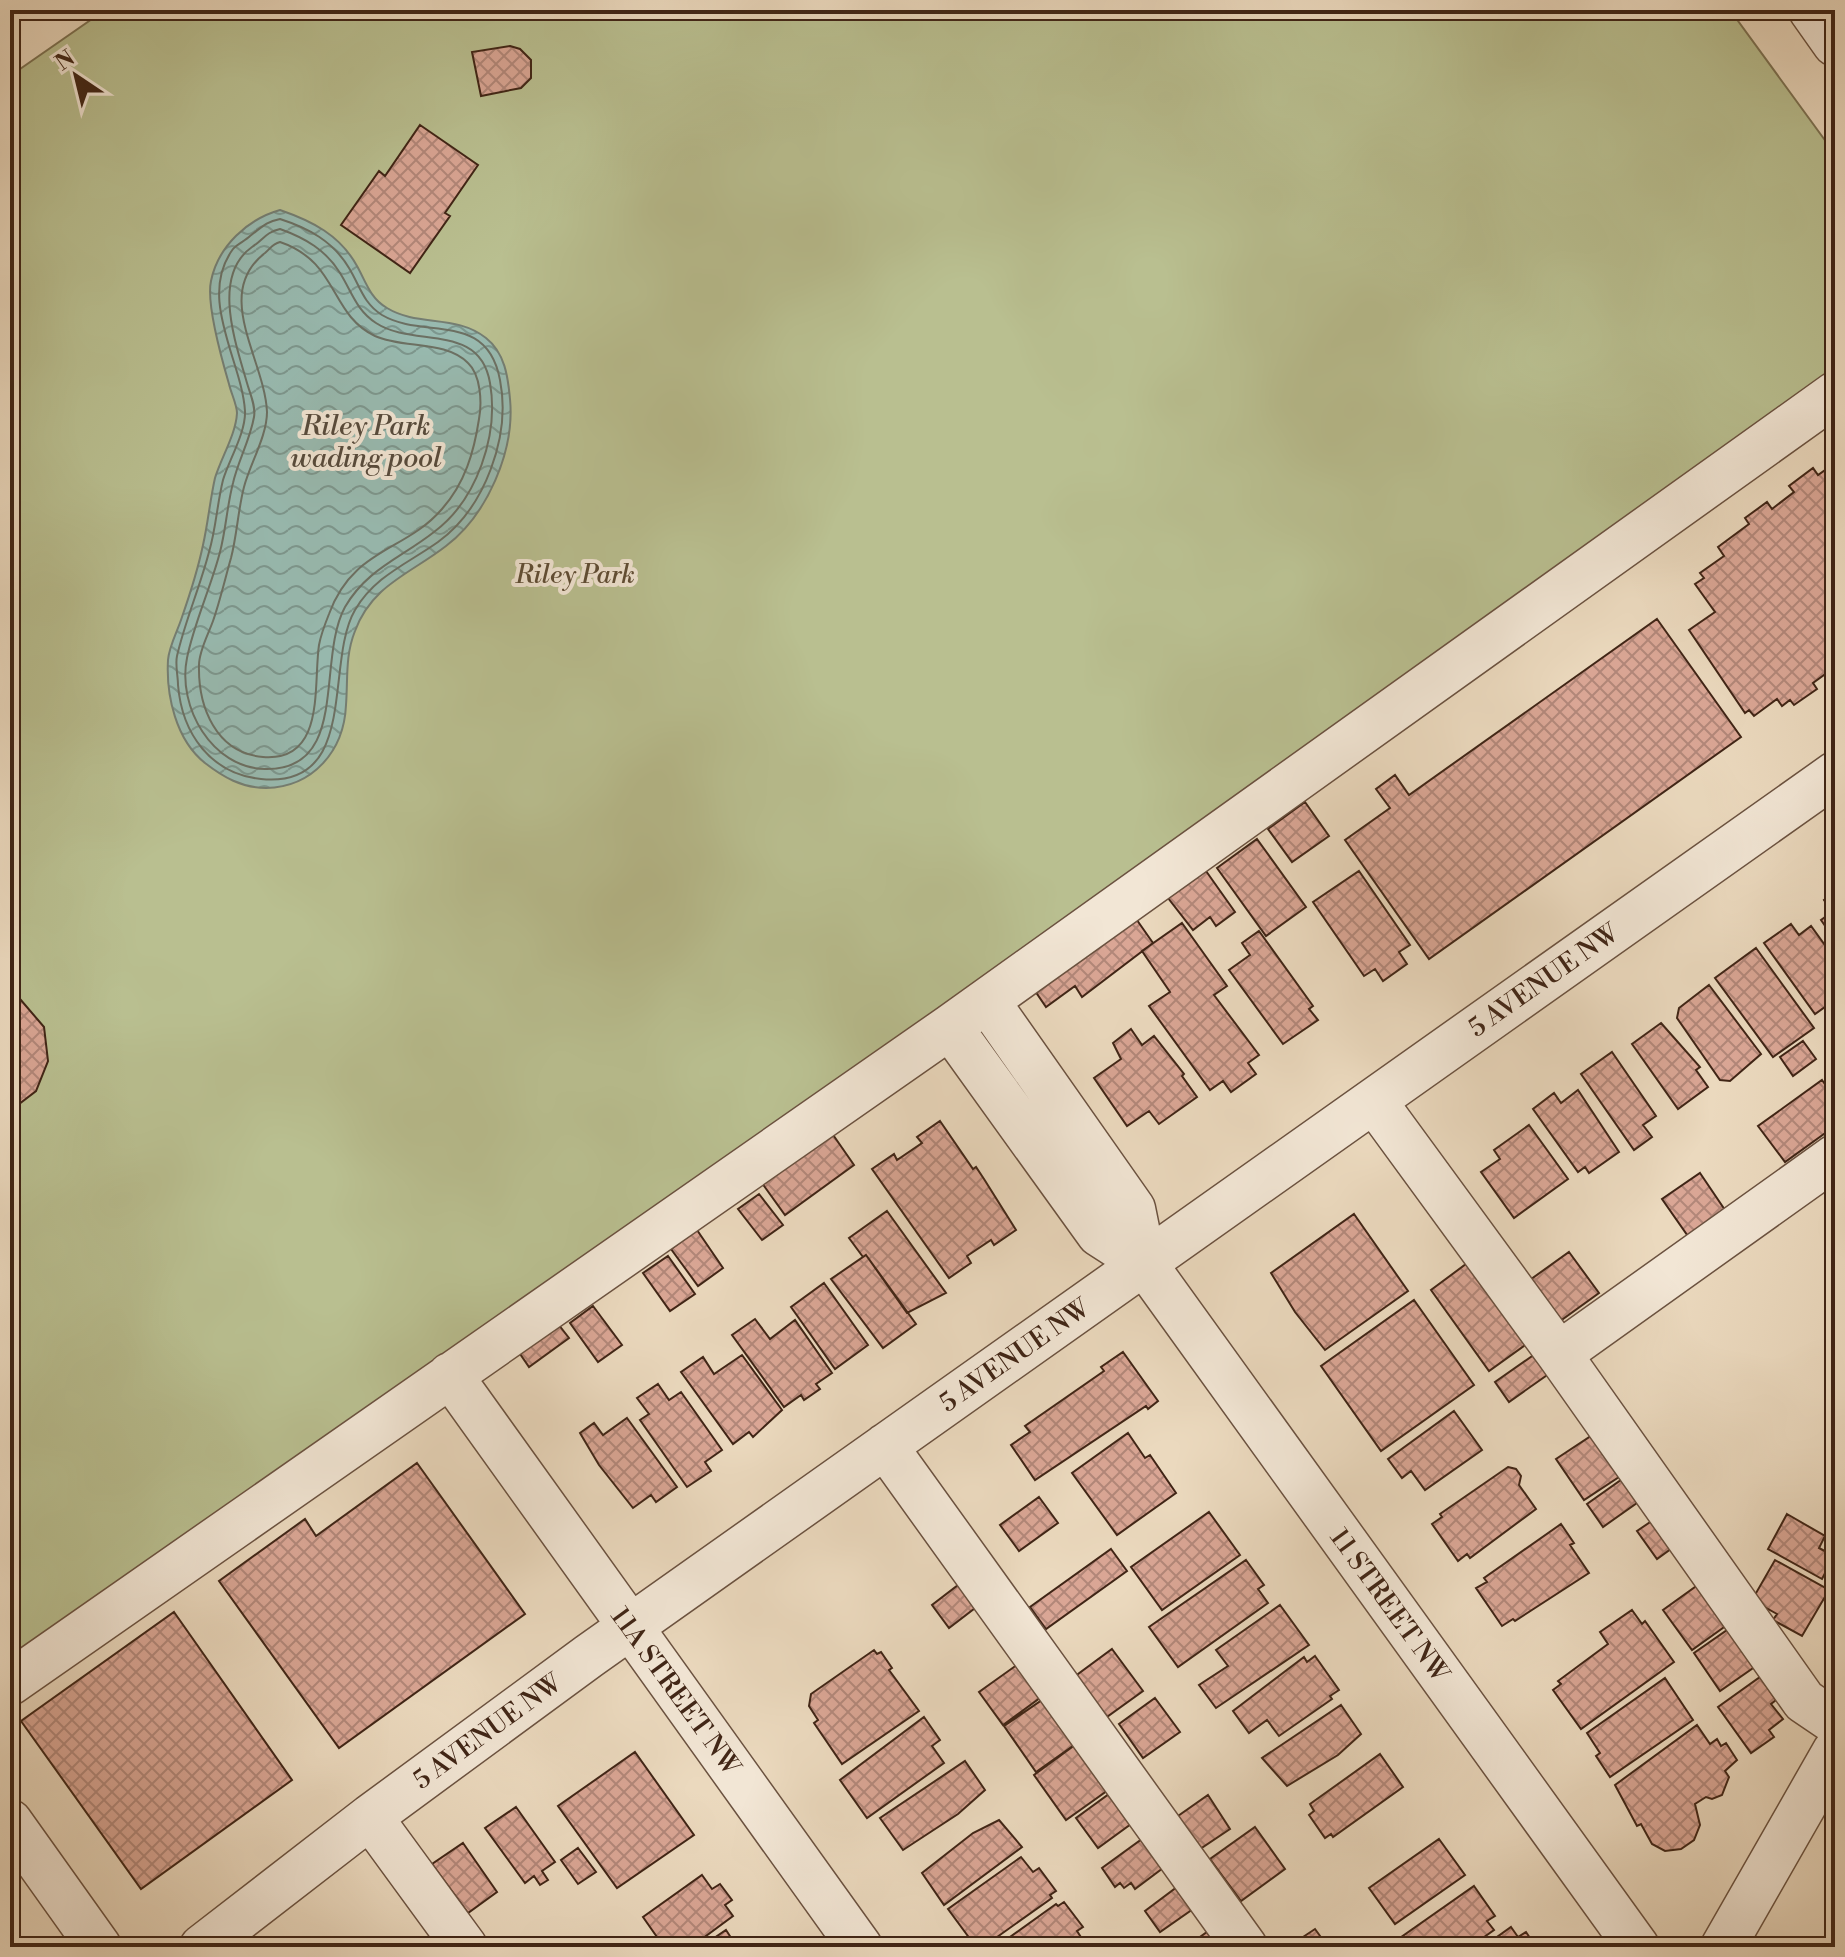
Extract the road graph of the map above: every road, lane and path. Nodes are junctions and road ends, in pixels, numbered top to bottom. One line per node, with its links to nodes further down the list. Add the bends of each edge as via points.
1 (1811, 10): 2 (street)
2 (1835, 44)
3 (1835, 394): 5 (street)
4 (1835, 774): 7 (street, 5 AVENUE NW)
5 (987, 1001): 6 (street); 9 (street, 11 STREET NW, via 1133,1209)
6 (950, 1027): 9 (street, 11 STREET NW, via 1099,1234); 11 (street)
7 (1374, 1101): 9 (street, 5 AVENUE NW); 10 (street)
8 (1835, 1157): 10 (street)
9 (1144, 1263): 12 (street, 5 AVENUE NW); 24 (street, 11 STREET NW)
10 (1559, 1354): 15 (street, via 1804,1701)
11 (450, 1375): 13 (street, 11A STREET NW); 14 (street)
12 (885, 1446): 13 (street, 5 AVENUE NW); 23 (street)
13 (630, 1627): 17 (street, 5 AVENUE NW); 22 (street, 11A STREET NW)
14 (10, 1683)
15 (1835, 1722)
16 (1835, 1751): 25 (street)
17 (370, 1817): 20 (street, 5 AVENUE NW); 21 (street)
18 (10, 1822): 19 (street)
19 (99, 1947)
20 (202, 1947)
21 (465, 1947)
22 (860, 1947)
23 (1245, 1947)
24 (1637, 1947)
25 (1723, 1947)

